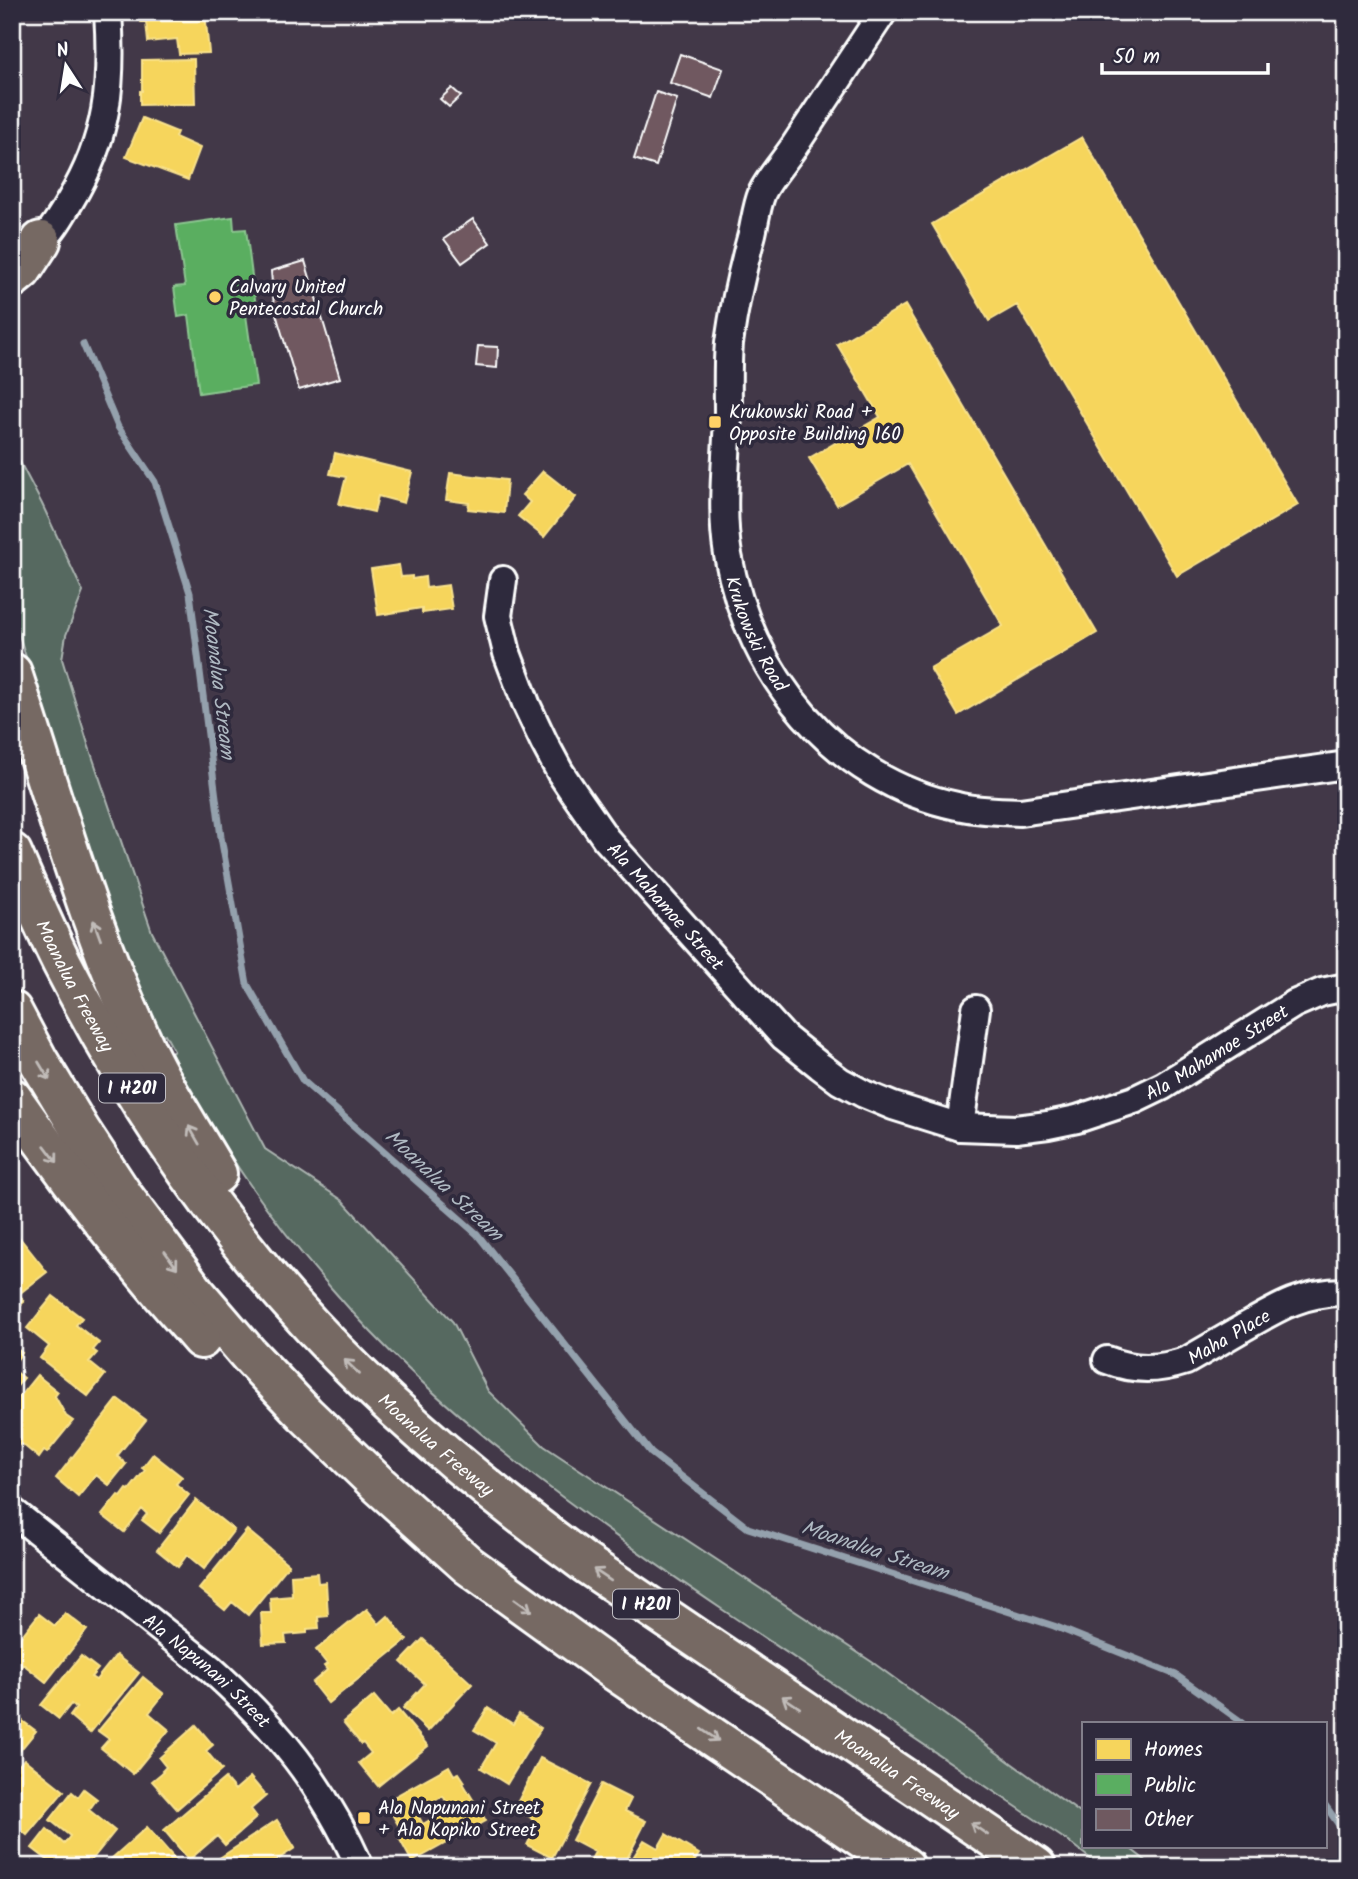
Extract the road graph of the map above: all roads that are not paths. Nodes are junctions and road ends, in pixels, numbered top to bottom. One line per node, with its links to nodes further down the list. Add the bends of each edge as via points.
1 (88, 12): 4 (street)
2 (108, 12): 4 (street)
3 (883, 12): 9 (street, Krukowski Road, via 762,192 729,345 724,488 728,552 739,603 776,679 823,735 883,780 956,806 989,811 1020,812)
4 (110, 73): 5 (street, via 103,126 78,188 60,217)
5 (27, 248): 6 (highway, via 22,270)
6 (12, 278)
7 (503, 580): 15 (street, Ala Mahamoe Street, via 498,616 527,706 560,772 606,839 799,1050 864,1094)
8 (12, 673): 17 (highway, one-way to 8, via 149,1055 98,934)
9 (1346, 765)
10 (12, 853): 17 (highway, Moanalua Freeway / I H201, via 62,963 140,1102 234,1235)
11 (1346, 987): 15 (street, Ala Mahamoe Street, via 1294,1004 1163,1086 1125,1104 1048,1125)
12 (976, 1009): 15 (street)
13 (12, 1011): 20 (highway, one-way to 20, via 87,1141 195,1292 305,1414)
14 (12, 1098): 20 (highway, one-way to 20, via 108,1229 255,1400)
15 (960, 1128)
16 (1346, 1292): 18 (street, Maha Place, via 1297,1299 1170,1366 1138,1369)
17 (289, 1301): 23 (highway, Moanalua Freeway / I H201, one-way to 17, via 520,1516 398,1412)
18 (1107, 1360)
19 (12, 1511): 21 (street, Ala Napunani Street, via 239,1693 313,1780)
20 (468, 1565): 22 (highway, one-way to 22, via 615,1671)
21 (360, 1867)
22 (905, 1867)
23 (1036, 1867)

